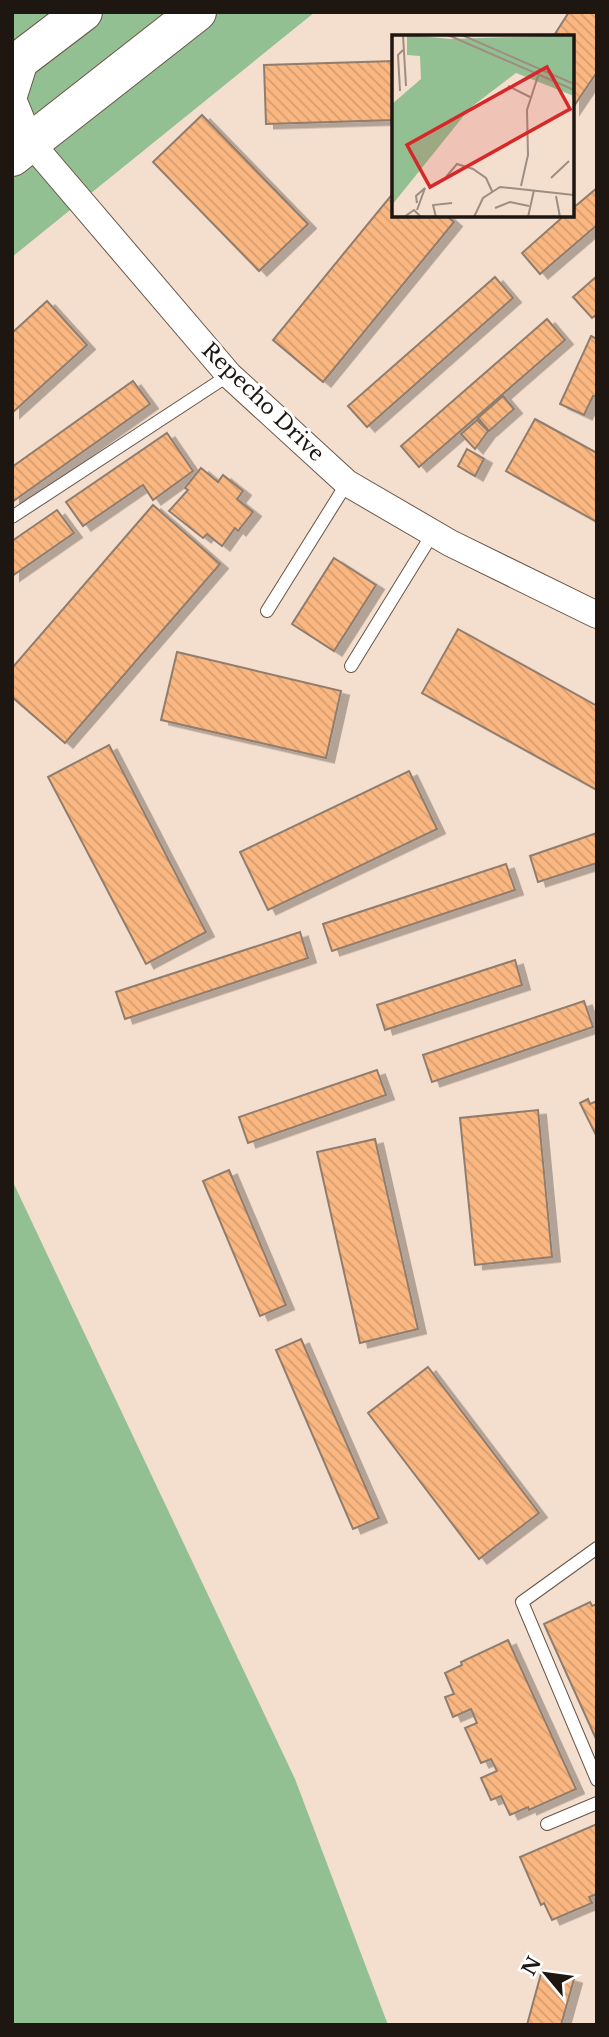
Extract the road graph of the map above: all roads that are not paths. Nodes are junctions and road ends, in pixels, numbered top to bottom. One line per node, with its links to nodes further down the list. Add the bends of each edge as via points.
1 (83, 12): 3 (main road)
2 (197, 12): 4 (main road)
3 (20, 61): 4 (street, Repecho Drive, via 13,99)
4 (22, 150): 5 (street, Repecho Drive)
5 (229, 375): 6 (street, Repecho Drive); 7 (lane)
6 (347, 482): 8 (street, Repecho Drive); 9 (lane)
7 (12, 517)
8 (433, 533): 10 (street, Repecho Drive); 11 (lane)
9 (267, 611)
10 (597, 615)
11 (351, 666)
12 (597, 1548): 13 (lane, via 522,1602)
13 (597, 1780)
14 (597, 1803): 15 (lane)
15 (547, 1824)

